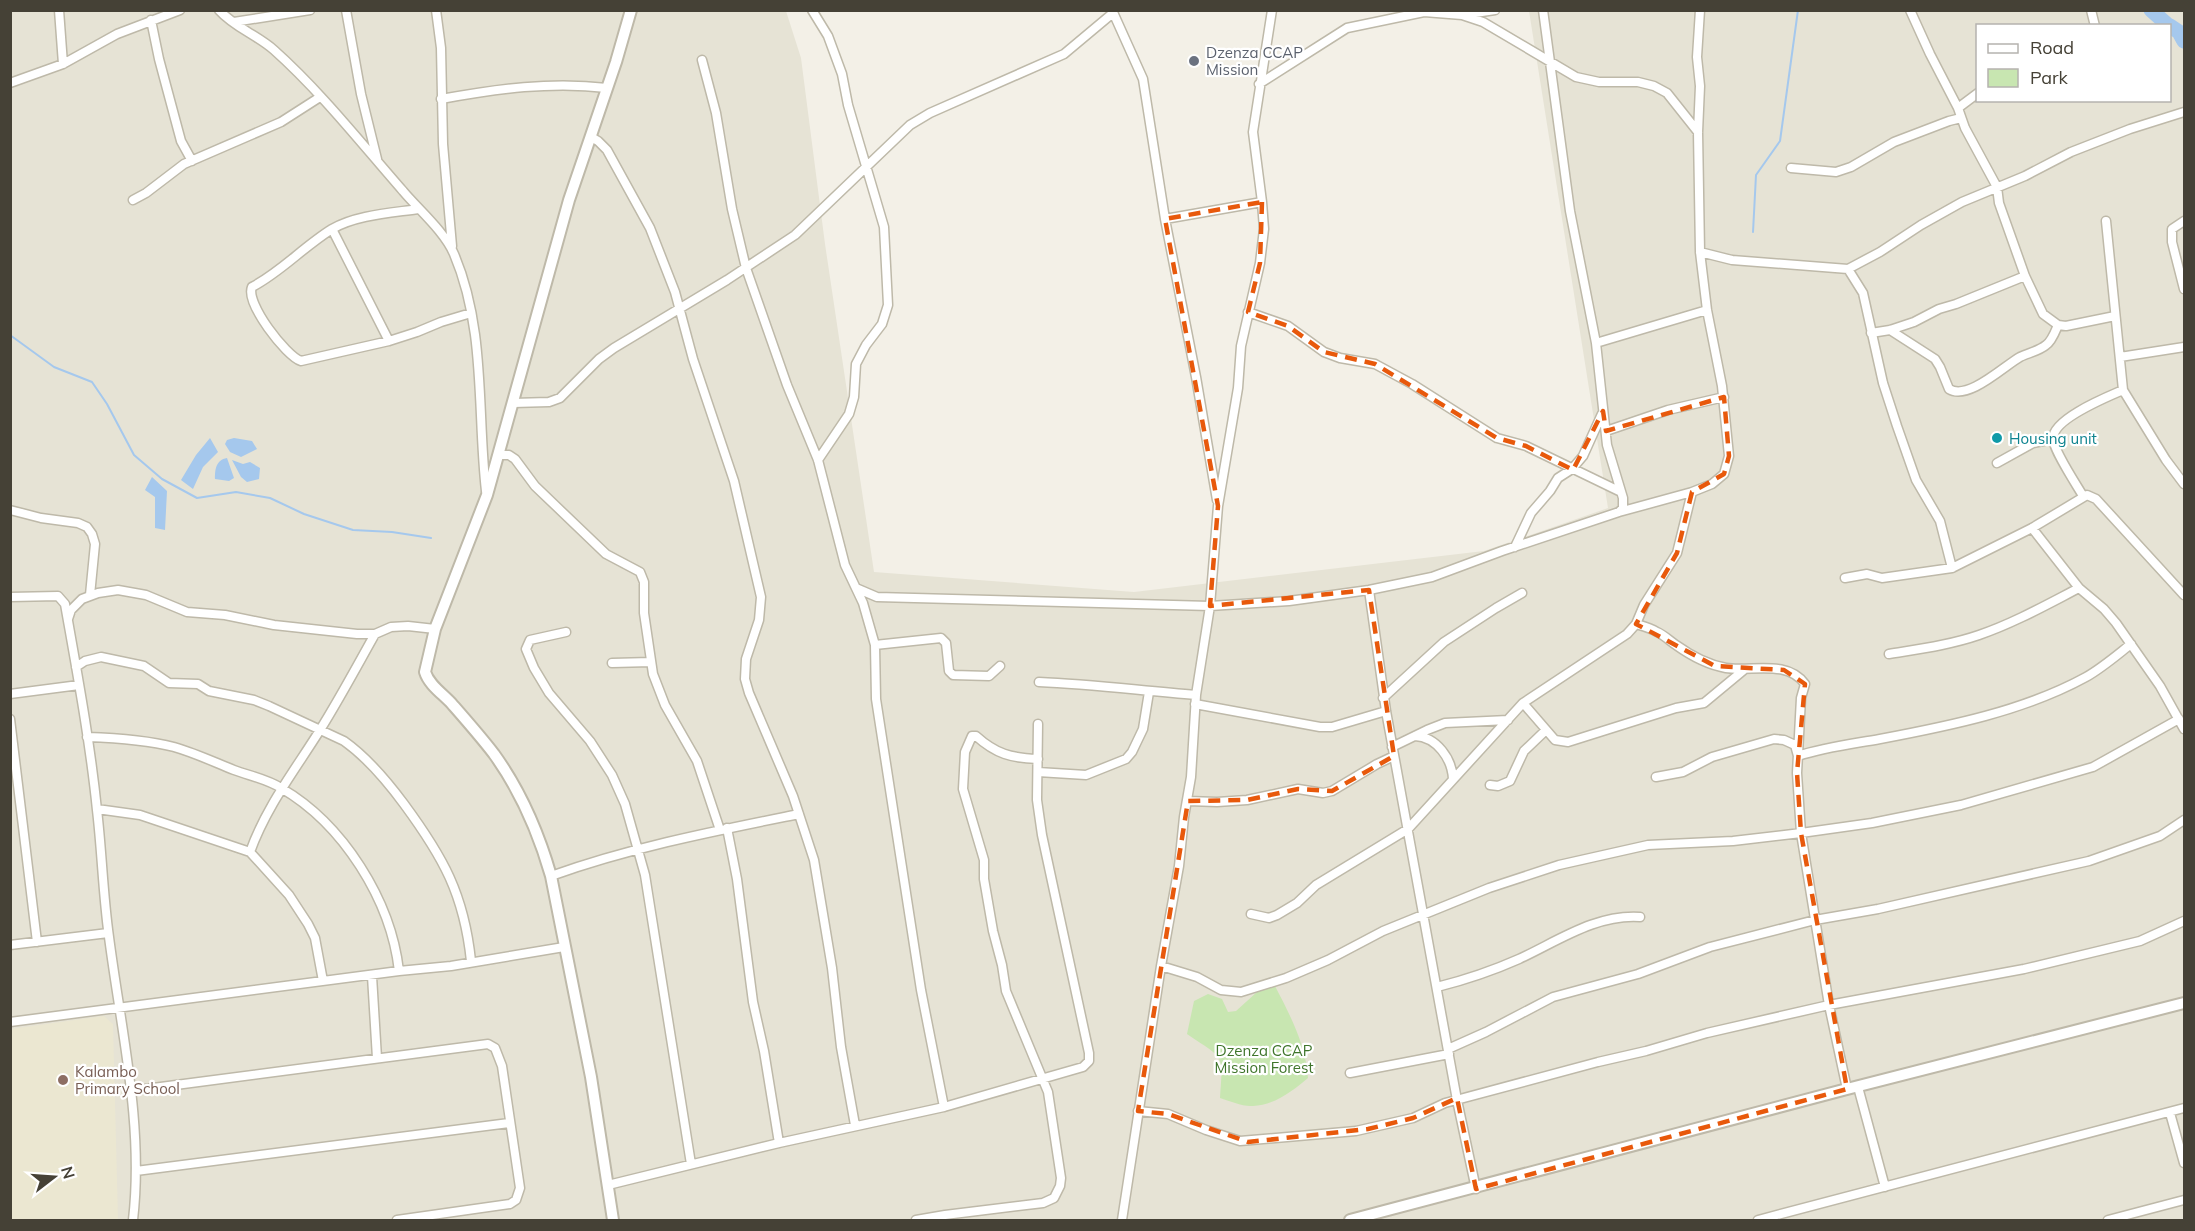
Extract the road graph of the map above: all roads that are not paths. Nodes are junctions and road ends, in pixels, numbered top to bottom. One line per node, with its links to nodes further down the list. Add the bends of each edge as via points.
1 (59, 10): 20 (street)
2 (180, 10): 16 (street)
3 (219, 10): 17 (street)
4 (310, 10): 17 (street)
5 (346, 10): 33 (street)
6 (436, 10): 26 (street)
7 (631, 10): 23 (street)
8 (812, 10): 34 (street, via 834,49)
9 (1272, 10): 22 (street)
10 (1495, 10): 15 (street)
11 (1543, 10): 19 (street)
12 (1700, 10): 30 (street)
13 (1911, 10): 27 (street)
14 (1113, 12): 34 (street, via 1064,54 920,118); 40 (street, via 1143,79)
15 (1462, 15): 19 (street, via 1484,22); 22 (street, via 1424,12 1347,28)
16 (151, 20): 20 (street); 32 (street, via 181,141)
17 (233, 22): 25 (street, via 275,50)
18 (702, 60): 46 (street)
19 (1550, 61): 30 (street, via 1587,80 1654,86 1667,93); 59 (street, via 1570,211)
20 (63, 64): 21 (street)
21 (10, 83)
22 (1259, 84): 38 (street, via 1252,140)
23 (607, 88): 26 (street, via 557,84); 31 (street)
24 (1976, 94): 27 (street)
25 (320, 98): 32 (street, via 281,122); 33 (street)
26 (441, 99): 44 (street)
27 (1958, 108): 29 (street)
28 (2184, 112): 36 (street, via 2071,152)
29 (1961, 118): 35 (street, via 1894,142 1836,172); 36 (street)
30 (1698, 132): 45 (street)
31 (591, 137): 50 (street, via 607,150 645,219); 64 (street, via 569,200)
32 (192, 161): 37 (street)
33 (378, 163): 39 (street)
34 (866, 168): 46 (street, via 808,224); 69 (street, via 884,227 888,309 856,364 849,414)
35 (1791, 168)
36 (1997, 187): 47 (street, via 1934,217); 48 (street)
37 (133, 200)
38 (1262, 202): 40 (street); 52 (street, via 1260,263)
39 (418, 209): 43 (street); 44 (street)
40 (1165, 219): 77 (street)
41 (2106, 221): 54 (street)
42 (2184, 221): 49 (street, via 2172,229)
43 (332, 229): 58 (street); 58 (street, via 270,278 252,287 256,309 289,355 301,361)
44 (453, 251): 53 (street)
45 (1700, 252): 47 (street, via 1732,260); 51 (street)
46 (746, 268): 50 (street); 69 (street)
47 (1848, 269): 57 (street, via 1863,293)
48 (2025, 276): 55 (street, via 2043,314); 56 (street)
49 (2184, 289)
50 (681, 308): 64 (street, via 614,348 560,398); 132 (street, via 693,359 734,481 761,597 759,620 746,659 747,687)
51 (1707, 310): 59 (street); 63 (street)
52 (1248, 312): 71 (street, via 1288,326 1324,352 1375,364 1497,438 1526,446); 77 (street)
53 (471, 313): 58 (street); 75 (street)
54 (2115, 316): 55 (street); 61 (street)
55 (2058, 325): 56 (street, via 2044,347 2018,358 1978,385 1956,392 1949,389 1935,359)
56 (1890, 330): 57 (street)
57 (1872, 333): 82 (street, via 1897,426 1916,480 1940,520)
58 (389, 341)
59 (1596, 344): 65 (street)
60 (2184, 348): 61 (street)
61 (2120, 357): 62 (street)
62 (2123, 390): 67 (street, via 2076,413 2057,427); 72 (street)
63 (1724, 397): 66 (street, via 1668,410); 74 (street, via 1729,456 1724,474)
64 (513, 403): 68 (street)
65 (1603, 411): 66 (street); 71 (street, via 1583,456)
66 (1606, 431): 73 (street)
67 (2053, 439): 70 (street, via 2033,444); 76 (street)
68 (499, 454): 75 (street); 100 (street, via 515,459 535,486 606,554 640,572)
69 (818, 460): 84 (street, via 842,555)
70 (1997, 463)
71 (1572, 469): 73 (street); 81 (street, via 1558,478 1532,513)
72 (2184, 484)
73 (1621, 492): 79 (street, via 1623,503)
74 (1692, 492): 79 (street); 93 (street, via 1677,554)
75 (487, 495): 94 (street)
76 (2083, 496): 80 (street); 89 (street, via 2096,499)
77 (1218, 506): 91 (street)
78 (10, 510): 88 (street, via 87,527 94,544)
79 (1619, 513): 81 (street)
80 (2032, 528): 82 (street); 85 (street)
81 (1515, 547): 86 (street, via 1444,574)
82 (1952, 568): 83 (street, via 1882,578 1867,574)
83 (1845, 578)
84 (856, 588): 91 (street, via 877,597); 98 (street)
85 (2079, 588): 97 (street, via 2104,609); 99 (street, via 1980,635)
86 (1369, 590): 91 (street); 109 (street)
87 (1522, 593): 109 (street, via 1444,642)
88 (90, 595): 92 (street, via 76,603); 96 (street, via 129,591 195,614)
89 (2184, 596)
90 (10, 597): 92 (street, via 58,596 65,604)
91 (1210, 606): 110 (street)
92 (68, 620): 103 (street)
93 (1635, 624): 104 (street, via 1657,632 1715,666); 111 (street, via 1627,634)
94 (435, 629): 96 (street, via 391,627); 139 (street, via 426,665 427,678 494,754 510,779 536,832)
95 (566, 632): 137 (street, via 530,640 526,649 549,693 590,741 612,775)
96 (375, 634): 117 (street)
97 (2131, 644): 114 (street); 123 (street, via 2088,676 1981,717)
98 (875, 645): 102 (street, via 941,638 946,643 949,671 953,675 989,676); 167 (street, via 876,699 921,990)
99 (1888, 654)
100 (651, 662): 101 (street); 134 (street, via 665,705 697,760)
101 (612, 663)
102 (1000, 666)
103 (76, 668): 106 (street); 117 (street, via 94,657 135,664 169,683 198,684 209,691 254,700)
104 (1745, 669): 119 (street, via 1704,703 1568,742 1555,740); 123 (street, via 1784,670 1803,680)
105 (1039, 682): 107 (street)
106 (79, 685): 108 (street); 121 (street)
107 (1149, 692): 110 (street); 125 (street, via 1143,729 1126,759 1086,775)
108 (10, 694)
109 (1383, 698): 112 (street)
110 (1196, 700): 112 (street, via 1320,727 1341,725); 130 (street)
111 (1523, 703): 115 (street); 119 (street)
112 (1386, 711): 122 (street)
113 (10, 719): 146 (street)
114 (2179, 719): 118 (street); 136 (street, via 2118,755 2065,776 1961,805)
115 (1508, 720): 120 (street, via 1445,723); 127 (street)
116 (1038, 724): 124 (street)
117 (320, 729): 129 (street); 149 (street, via 355,748 422,827 458,898)
118 (2184, 729)
119 (1546, 730): 128 (street, via 1524,751 1510,781)
120 (1414, 736): 122 (street); 127 (street, via 1423,737 1447,756)
121 (87, 737): 129 (street, via 171,747); 131 (street)
122 (1393, 752): 130 (street, via 1332,791 1298,789 1247,800); 135 (street)
123 (1798, 756): 126 (street, via 1795,745 1774,739 1712,757 1683,772); 136 (street)
124 (1038, 759): 125 (street); 162 (street, via 1008,756 972,736 965,752 963,789 984,860 984,879 1006,991)
125 (1038, 772): 162 (street, via 1042,835 1089,1053 1089,1061 1083,1067)
126 (1656, 777)
127 (1453, 779): 135 (street)
128 (1490, 785)
129 (281, 788): 138 (street); 151 (street, via 321,819 357,862 383,908)
130 (1188, 801): 150 (street)
131 (97, 809): 138 (street, via 140,814); 145 (street)
132 (799, 814): 134 (street); 172 (street, via 820,888)
133 (2184, 820): 143 (street, via 2160,836 2089,861)
134 (723, 829): 137 (street); 173 (street, via 737,879 753,1002)
135 (1408, 829): 140 (street, via 1316,885 1277,915 1269,918); 141 (street)
136 (1801, 833): 141 (street, via 1630,848 1559,865); 143 (street)
137 (638, 849): 139 (street); 175 (street, via 652,912)
138 (250, 852): 153 (street, via 289,895 308,924 315,938)
139 (551, 876): 148 (street)
140 (1251, 914)
141 (1424, 915): 150 (street, via 1317,964 1241,993 1221,990 1197,977); 154 (street)
142 (1640, 917): 154 (street, via 1612,918 1469,979)
143 (1815, 920): 156 (street); 159 (street, via 1710,947 1638,974 1559,995)
144 (2184, 921): 156 (street, via 2118,947 2024,969)
145 (108, 933): 146 (street); 157 (street)
146 (37, 942): 147 (street)
147 (10, 945)
148 (564, 946): 149 (street); 177 (street)
149 (471, 962): 151 (street)
150 (1161, 966): 169 (street)
151 (399, 971): 152 (street)
152 (372, 976): 153 (street); 160 (street)
153 (323, 981): 157 (street)
154 (1437, 987): 159 (street)
155 (2184, 1003): 163 (street)
156 (1829, 1005): 164 (street); 166 (street, via 1707,1033)
157 (119, 1008): 158 (street); 165 (street)
158 (10, 1022)
159 (1448, 1052): 161 (street); 166 (street)
160 (377, 1058): 165 (street); 171 (street, via 488,1044 500,1059)
161 (1350, 1073)
162 (1042, 1078): 167 (street); 185 (street, via 1048,1092 1059,1162 1060,1186 1054,1198 1043,1203)
163 (1858, 1087): 164 (street); 178 (street)
164 (1846, 1089): 179 (street)
165 (130, 1091): 176 (street)
166 (1457, 1100): 169 (street, via 1413,1118 1356,1131 1248,1142 1168,1114); 179 (street)
167 (944, 1107): 172 (street)
168 (2184, 1108): 170 (street)
169 (1138, 1111): 186 (street)
170 (2170, 1113): 174 (street); 178 (street)
171 (509, 1123): 176 (street); 183 (street, via 520,1188 516,1200)
172 (855, 1125): 173 (street)
173 (779, 1143): 175 (street)
174 (2184, 1163)
175 (691, 1164): 177 (street)
176 (136, 1171): 182 (street)
177 (608, 1185): 184 (street)
178 (1885, 1187): 188 (street)
179 (1476, 1188): 187 (street)
180 (2184, 1200): 181 (street)
181 (2112, 1220)
182 (133, 1221)
183 (397, 1221)
184 (614, 1221)
185 (916, 1221)
186 (1122, 1221)
187 (1350, 1221)
188 (1758, 1221)

